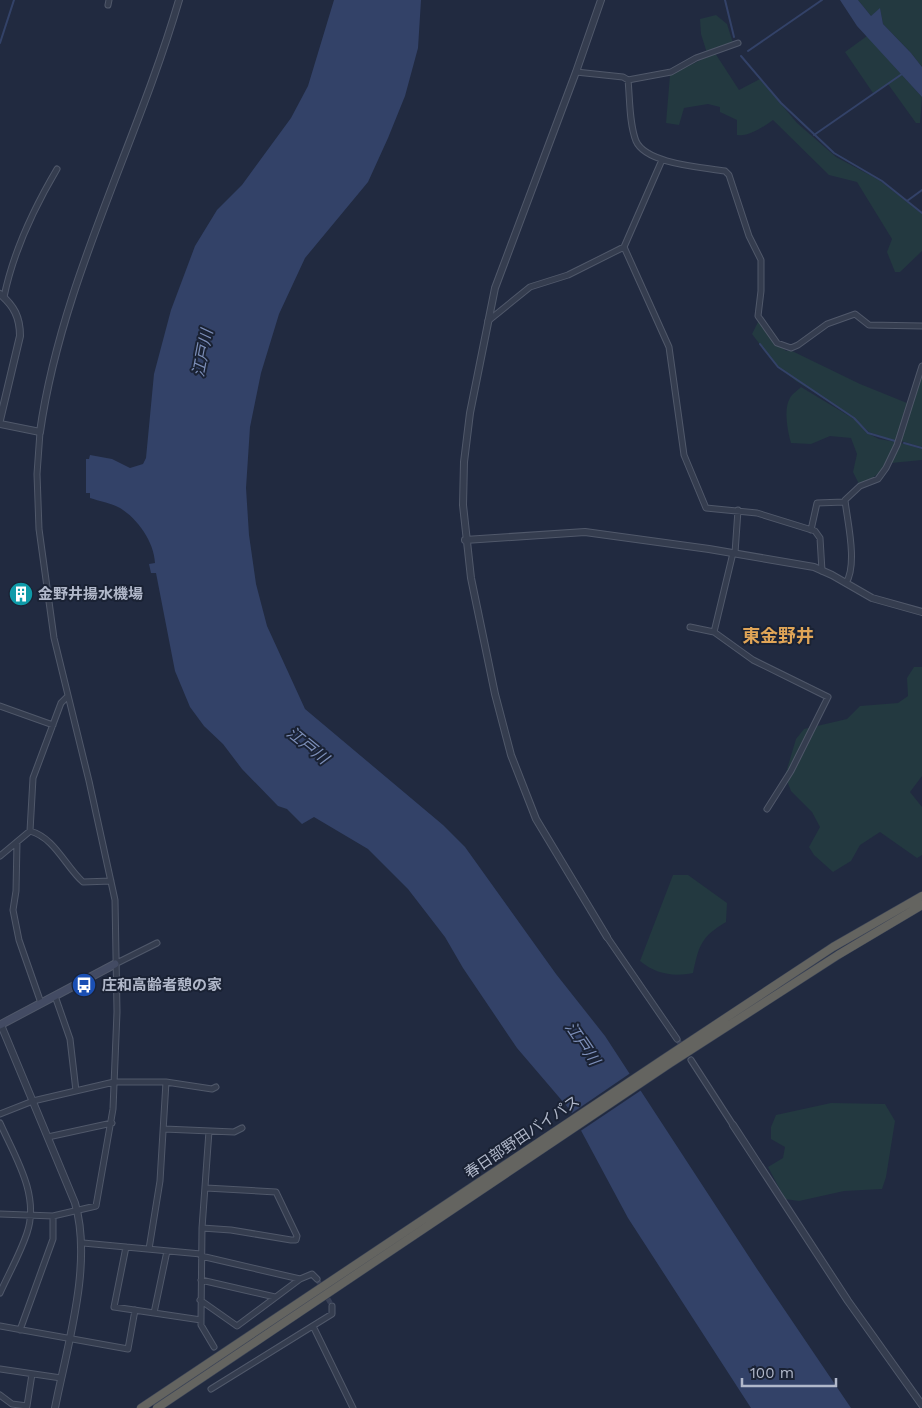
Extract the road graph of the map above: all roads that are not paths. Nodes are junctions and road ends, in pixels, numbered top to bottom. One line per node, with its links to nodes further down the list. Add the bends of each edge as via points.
1 (179, 0): 14 (street, via 69,312 52,366)
2 (601, 0): 4 (street)
3 (738, 43): 5 (street, via 696,58 671,72)
4 (576, 72): 5 (street); 10 (street, via 502,266)
5 (628, 80): 6 (street, via 636,142 642,151)
6 (662, 160): 8 (street); 11 (street, via 725,171 729,175 760,260 758,316 777,343 791,348 827,324 855,314 870,325)
7 (57, 169): 9 (street, via 26,228)
8 (624, 247): 10 (street, via 568,274 530,287); 16 (street, via 669,347 684,455 692,478 706,508)
9 (2, 295): 13 (street, via 16,311 20,336)
10 (488, 321): 18 (street, via 472,393 464,462)
11 (922, 326)
12 (922, 366): 15 (street, via 897,445 886,468 878,479 852,492)
13 (0, 422): 14 (street)
14 (40, 432): 25 (street, via 37,474 41,544 54,638)
15 (844, 502): 17 (street, via 817,503); 21 (street, via 848,510 850,548 850,576)
16 (738, 510): 17 (street); 19 (street)
17 (811, 530): 20 (street, via 820,538)
18 (465, 540): 19 (street, via 585,532); 35 (street, via 499,710 522,788 559,860)
19 (734, 553): 20 (street); 24 (street)
20 (822, 571): 21 (street)
21 (846, 583): 22 (street, via 872,598)
22 (922, 612)
23 (690, 627): 24 (street)
24 (714, 632): 28 (street, via 753,660 828,697 791,771)
25 (67, 697): 27 (street, via 61,703); 32 (street)
26 (0, 706): 27 (street)
27 (53, 724): 29 (street, via 33,778)
28 (767, 809)
29 (30, 831): 30 (street); 32 (street, via 60,852 83,882)
30 (17, 842): 31 (street); 39 (street, via 13,910 19,940)
31 (0, 856)
32 (112, 881): 37 (street)
33 (922, 896): 43 (highway, 春日部野田バイパス, via 833,947)
34 (922, 905): 43 (highway, 春日部野田バイパス)
35 (607, 937): 41 (street)
36 (157, 943): 37 (street)
37 (115, 964): 38 (main road); 44 (street)
38 (55, 996): 39 (main road); 47 (street, via 70,1040)
39 (42, 1003): 40 (main road)
40 (0, 1025): 48 (street)
41 (677, 1039)
42 (691, 1060): 52 (street)
43 (667, 1061): 68 (highway, 春日部野田バイパス)
44 (114, 1082): 45 (street); 47 (street); 51 (street)
45 (166, 1082): 46 (street); 54 (street)
46 (216, 1087)
47 (76, 1091): 48 (street)
48 (33, 1101): 49 (street); 56 (street)
49 (0, 1114)
50 (0, 1123): 60 (street, via 27,1186)
51 (112, 1123): 56 (street); 58 (street, via 96,1206)
52 (732, 1125): 89 (street, via 848,1301)
53 (242, 1128): 55 (street, via 234,1132)
54 (164, 1129): 55 (street); 65 (street)
55 (209, 1131): 57 (street)
56 (48, 1136): 58 (street)
57 (206, 1188): 62 (street); 62 (street, via 276,1192 297,1236 296,1240 291,1240)
58 (78, 1211): 61 (street); 63 (street)
59 (0, 1214): 60 (street)
60 (30, 1216): 61 (street); 72 (street, via 27,1234)
61 (53, 1216): 81 (street, via 53,1239)
62 (202, 1228): 67 (street)
63 (83, 1243): 64 (street); 82 (street, via 82,1266)
64 (126, 1247): 65 (street); 76 (street, via 114,1307)
65 (149, 1249): 66 (street)
66 (166, 1251): 67 (street); 77 (street)
67 (201, 1255): 70 (street); 71 (street)
68 (357, 1270): 92 (highway, 春日部野田バイパス); 93 (highway, 春日部野田バイパス)
69 (317, 1279): 71 (street, via 312,1274)
70 (201, 1280): 73 (street); 74 (street)
71 (300, 1280): 73 (street)
72 (0, 1293)
73 (275, 1298): 74 (street, via 238,1326)
74 (200, 1300): 78 (street)
75 (332, 1306): 80 (street, via 332,1314)
76 (135, 1310): 77 (street); 82 (street, via 128,1350)
77 (154, 1313): 78 (street)
78 (201, 1320): 83 (street)
79 (0, 1326): 81 (street)
80 (313, 1326): 87 (street); 94 (street)
81 (20, 1330): 82 (street)
82 (68, 1339): 86 (street)
83 (214, 1347)
84 (0, 1369): 85 (street)
85 (32, 1374): 86 (street); 90 (street)
86 (61, 1378): 91 (street)
87 (211, 1389)
88 (0, 1395): 90 (street, via 12,1404)
89 (922, 1405)
90 (27, 1407)
91 (55, 1408)
92 (141, 1408)
93 (157, 1408)
94 (353, 1408)

